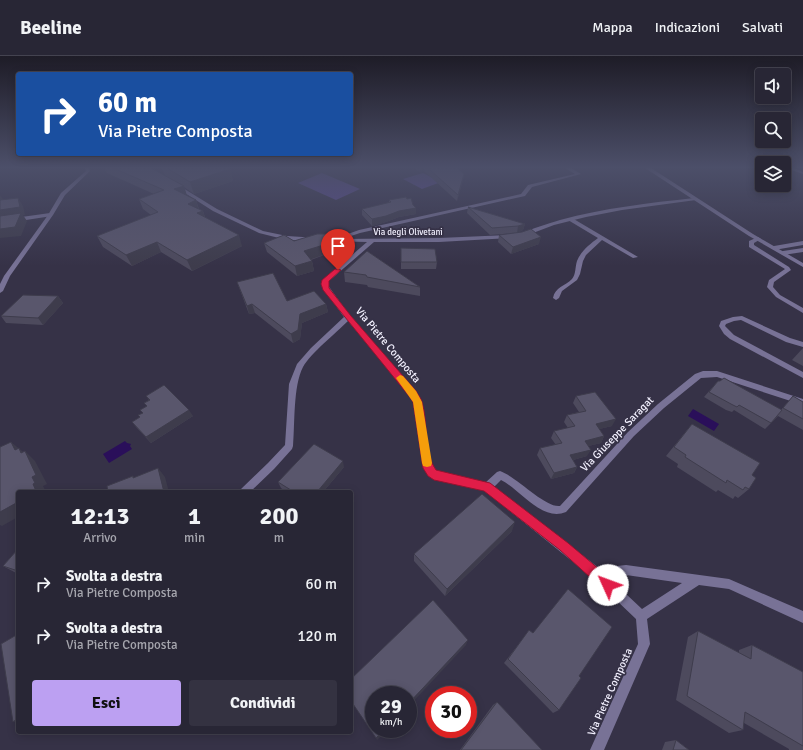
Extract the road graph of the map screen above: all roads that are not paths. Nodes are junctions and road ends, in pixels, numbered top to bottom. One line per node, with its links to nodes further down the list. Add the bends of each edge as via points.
1 (59, 200): 6 (street)
2 (199, 200): 12 (street, Via degli Olivetani, via 261,232 287,238)
3 (499, 200): 12 (street, via 359,232)
4 (684, 200): 7 (street, Via degli Olivetani)
5 (696, 200): 10 (street)
6 (50, 215): 8 (street); 19 (street)
7 (570, 219): 9 (street); 11 (street, Via degli Olivetani, via 515,237)
8 (0, 222)
9 (601, 238): 17 (street); 22 (street, via 586,251 580,260 577,276 558,290)
10 (758, 239): 14 (street); 23 (street, via 751,242 751,246 788,270 771,281 770,287 775,294)
11 (373, 240): 12 (street, Via degli Olivetani); 24 (street, Via Pietre Composta, via 324,284)
12 (335, 241)
13 (803, 244): 14 (street)
14 (774, 248): 16 (street)
15 (803, 250): 16 (street)
16 (783, 253): 18 (street)
17 (635, 257)
18 (803, 265)
19 (7, 276): 20 (street); 21 (street)
20 (0, 281)
21 (0, 291)
22 (556, 298)
23 (803, 311)
24 (348, 317): 28 (street, Via Pietre Composta, via 413,394 417,402 428,468 432,473); 29 (street, via 300,366 293,384 289,446)
25 (803, 345): 26 (street, via 742,318 727,320 722,326 732,337)
26 (803, 375)
27 (803, 402): 28 (street, Via Giuseppe Saragat, via 717,374 703,374 661,406 631,434 563,509 555,511 511,479 500,475)
28 (487, 487): 30 (street, Via Pietre Composta)
29 (246, 490)
30 (597, 574): 31 (street, via 626,570); 32 (street, Via Pietre Composta)
31 (697, 580): 32 (street); 33 (street, via 729,584)
32 (641, 616): 34 (street, Via Pietre Composta, via 644,644)
33 (803, 616)
34 (597, 750)

